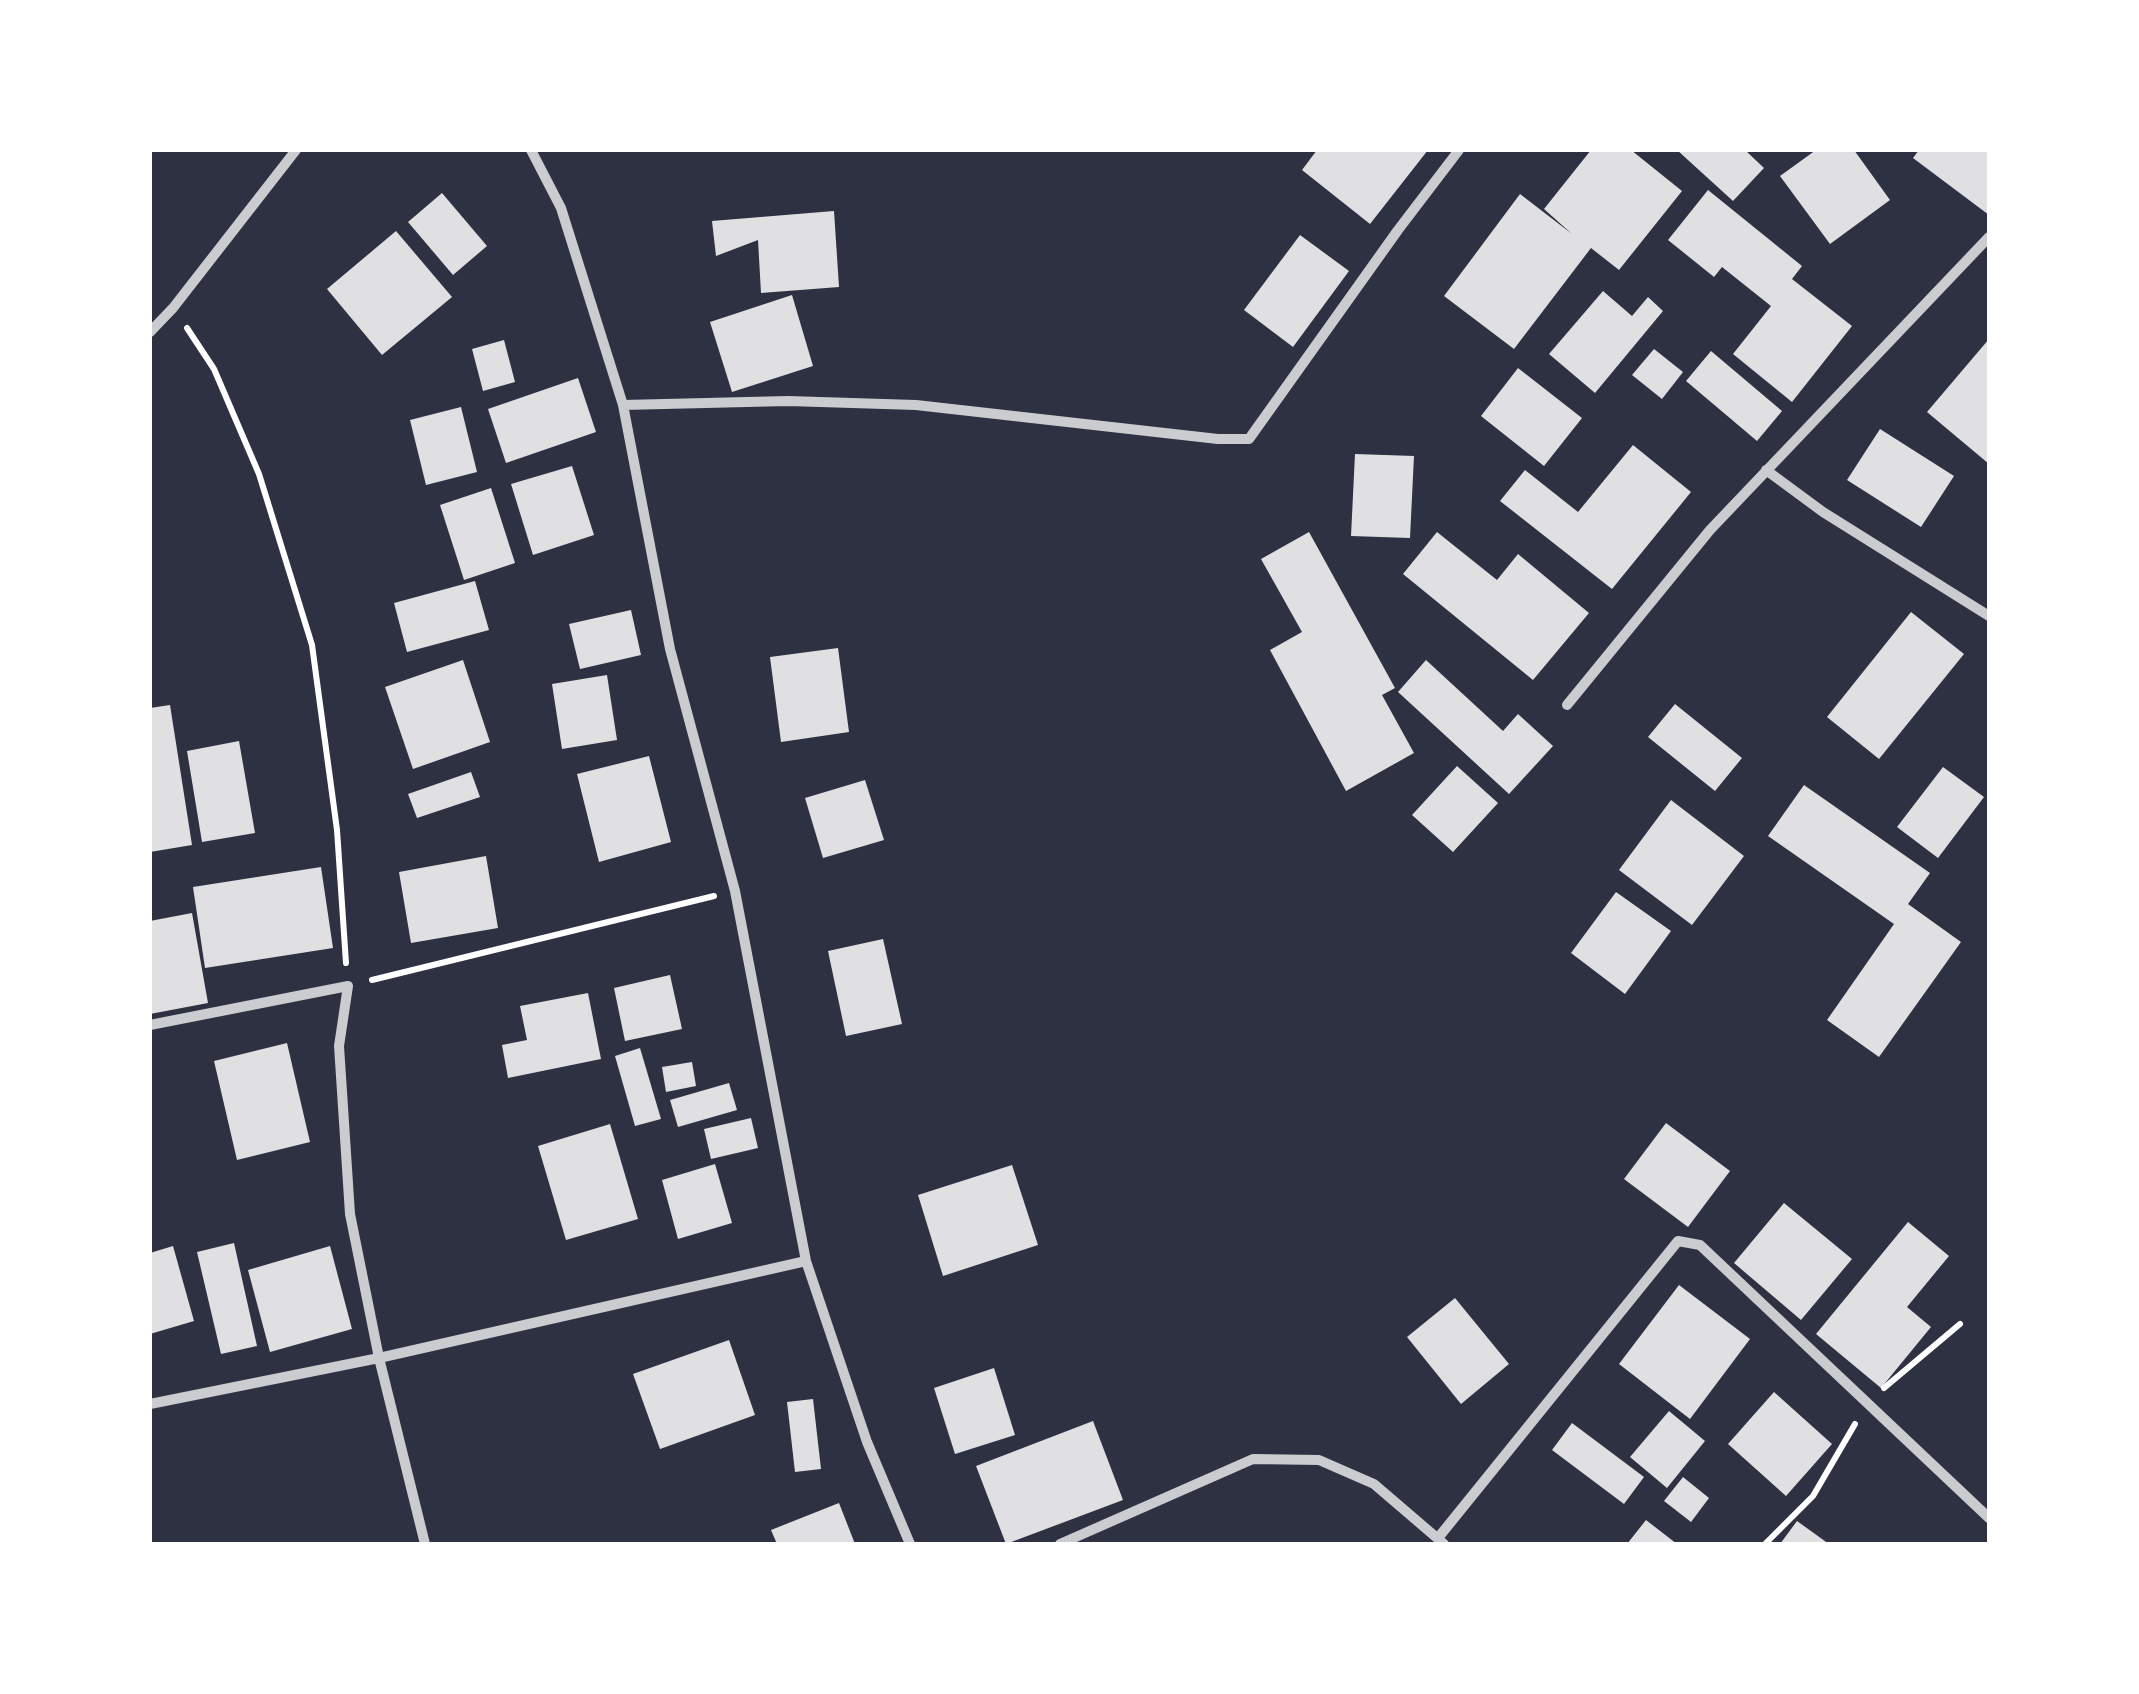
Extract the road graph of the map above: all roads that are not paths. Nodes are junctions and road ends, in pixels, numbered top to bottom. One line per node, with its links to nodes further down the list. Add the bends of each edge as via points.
1 (296, 150): 5 (street)
2 (531, 150): 6 (street, via 561,208)
3 (1459, 150): 6 (street, via 1249,439 916,405)
4 (1989, 237): 7 (street)
5 (150, 332)
6 (623, 405): 11 (street, via 670,649 735,891)
7 (1766, 470): 8 (street); 9 (street, via 1678,566)
8 (1989, 616)
9 (1568, 705)
10 (150, 1025): 12 (street, via 348,986 338,1046 350,1214)
11 (806, 1261): 12 (street); 17 (street, via 867,1442)
12 (379, 1358): 13 (street); 16 (street)
13 (150, 1404)
14 (1989, 1518): 15 (street, via 1700,1246 1678,1241)
15 (1441, 1541): 18 (street, via 1374,1484 1318,1460 1253,1459)
16 (426, 1544)
17 (910, 1544)
18 (1060, 1544)

